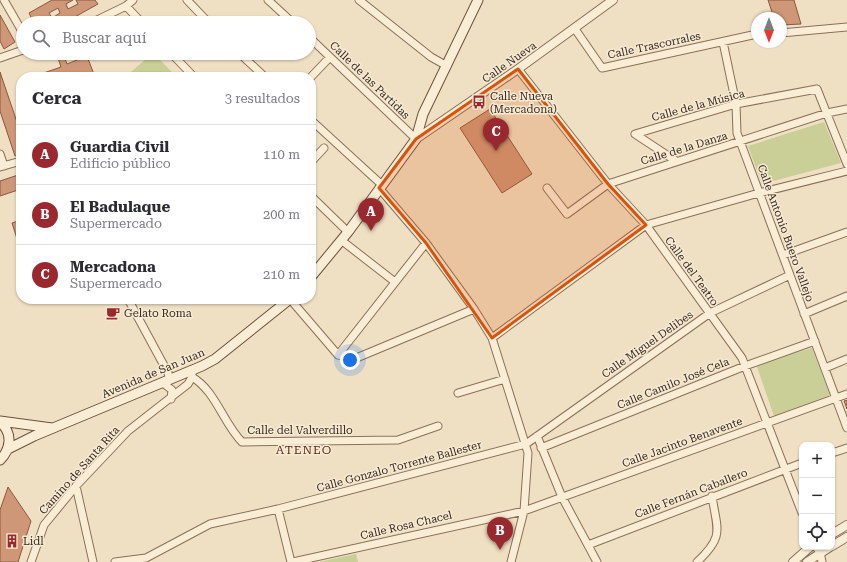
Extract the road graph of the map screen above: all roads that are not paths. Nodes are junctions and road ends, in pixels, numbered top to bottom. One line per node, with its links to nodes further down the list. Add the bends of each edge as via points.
1 (4, 0): 13 (street)
2 (133, 0): 8 (street)
3 (187, 0): 11 (street)
4 (268, 0): 12 (street)
5 (359, 0): 25 (street)
6 (478, 0): 25 (main road)
7 (613, 0): 15 (street, Calle Nueva)
8 (126, 6): 9 (street); 10 (street)
9 (105, 16)
10 (135, 16)
11 (202, 16)
12 (285, 16)
13 (16, 21)
14 (847, 27): 16 (street)
15 (574, 29): 18 (street, Calle Trascorrales, via 602,68); 26 (street, Calle Nueva)
16 (787, 32)
17 (751, 35): 18 (street, Calle Trascorrales)
18 (724, 42): 30 (street, Calle Antonio Buero Vallejo)
19 (316, 43): 21 (street, Calle de las Partidas)
20 (16, 52): 22 (street)
21 (330, 56): 29 (street); 36 (street, Calle de las Partidas)
22 (0, 58)
23 (178, 60): 27 (street)
24 (247, 60): 28 (street)
25 (446, 66): 33 (main road)
26 (518, 69): 35 (street, Calle Nueva); 46 (street, Calle del Teatro)
27 (189, 72)
28 (260, 72)
29 (316, 72)
30 (736, 104): 32 (street, Calle de la Música, via 817,89); 37 (street, Calle Antonio Buero Vallejo, via 737,133); 41 (street, Calle de la Música, via 635,134)
31 (847, 109): 32 (street, Calle de la Danza)
32 (827, 113): 37 (street, Calle de la Danza); 43 (street)
33 (421, 121): 35 (street); 36 (main road)
34 (316, 125): 47 (street)
35 (434, 127): 36 (street, Calle Nueva)
36 (416, 139): 47 (main road)
37 (740, 142): 41 (street, Calle de la Danza); 49 (street, Calle Antonio Buero Vallejo)
38 (324, 148): 40 (street)
39 (0, 154): 44 (street)
40 (316, 157)
41 (676, 161): 46 (street, Calle de la Danza)
42 (16, 162): 44 (street)
43 (847, 164)
44 (2, 166)
45 (847, 171): 49 (street)
46 (608, 184): 48 (street, Calle de la Danza, via 567,214); 51 (street, Calle del Teatro)
47 (381, 186): 52 (main road); 55 (street)
48 (547, 188)
49 (759, 193): 51 (street); 56 (street, Calle Antonio Buero Vallejo)
50 (316, 201): 52 (street)
51 (646, 225): 65 (street, Calle del Teatro); 67 (street)
52 (348, 232): 54 (main road)
53 (847, 232): 56 (street)
54 (341, 240): 57 (main road); 59 (street)
55 (426, 243): 59 (street); 64 (street)
56 (782, 255): 58 (street, Calle Antonio Buero Vallejo)
57 (316, 271)
58 (790, 275): 65 (street, Calle Miguel Delibes); 66 (street, Calle Antonio Buero Vallejo)
59 (395, 282): 69 (street)
60 (847, 296): 66 (street)
61 (131, 304): 75 (street, via 168,372)
62 (284, 304): 73 (main road, Avenida de San Juan, via 215,359)
63 (294, 304): 69 (street)
64 (474, 309): 67 (street); 69 (street, via 354,359)
65 (710, 313): 71 (street, Calle del Teatro); 85 (street, Calle Miguel Delibes)
66 (804, 314): 68 (street, Calle Antonio Buero Vallejo)
67 (492, 338): 74 (street)
68 (814, 341): 71 (street, Calle Camilo José Cela); 72 (street, Calle Antonio Buero Vallejo)
69 (338, 355)
70 (847, 359): 72 (street)
71 (745, 366): 81 (street, Calle del Teatro); 87 (street, Calle Camilo José Cela)
72 (825, 368): 79 (street, Calle Antonio Buero Vallejo)
73 (192, 374): 75 (main road, Avenida de San Juan); 78 (street, Camino de Santa Rita, via 188,384); 82 (street, Calle del Valverdillo, via 208,392 233,433 242,442 398,440)
74 (505, 379): 76 (street); 86 (street)
75 (166, 382): 78 (street, via 172,390); 83 (main road, Avenida de San Juan)
76 (458, 393)
77 (847, 394): 79 (street, Calle Jacinto Benavente)
78 (171, 398): 94 (street, Camino de Santa Rita, via 128,431)
79 (836, 398): 81 (street, Calle Jacinto Benavente); 84 (street, Calle Antonio Buero Vallejo)
80 (0, 422): 83 (main road); 89 (main road, via 9,436)
81 (767, 422): 93 (street, Calle del Teatro); 96 (street, Calle Jacinto Benavente)
82 (438, 426)
83 (54, 428): 89 (main road, Avenida de San Juan)
84 (847, 428)
85 (536, 436): 86 (street, Calle Miguel Delibes); 87 (street)
86 (526, 444): 98 (street, Calle Gonzalo Torrente Ballester); 99 (street, via 528,453)
87 (541, 448): 96 (street)
88 (847, 448): 90 (street)
89 (8, 449): 91 (main road)
90 (835, 452)
91 (0, 460)
92 (799, 464): 93 (street, Calle Fernán Caballero)
93 (785, 468): 95 (street, Calle Fernán Caballero); 97 (street, Calle del Teatro)
94 (76, 486): 107 (street, Camino de Santa Rita, via 44,525); 108 (street)
95 (712, 496): 104 (street, Calle Fernán Caballero); 113 (street, via 718,533 711,549)
96 (562, 497): 99 (street, Calle Jacinto Benavente); 104 (street)
97 (799, 505)
98 (278, 510): 109 (street, Calle Gonzalo Torrente Ballester, via 210,524 146,558); 110 (street)
99 (524, 511): 110 (street, Calle Rosa Chacel); 111 (street)
100 (847, 525): 101 (street)
101 (835, 532)
102 (847, 537): 103 (street)
103 (835, 544)
104 (588, 545): 112 (street)
105 (807, 550): 114 (street)
106 (818, 550): 115 (street); 116 (street)
107 (31, 562)
108 (93, 562)
109 (115, 562)
110 (292, 562)
111 (511, 562)
112 (597, 562)
113 (697, 562)
114 (793, 562)
115 (807, 562)
116 (822, 562)

